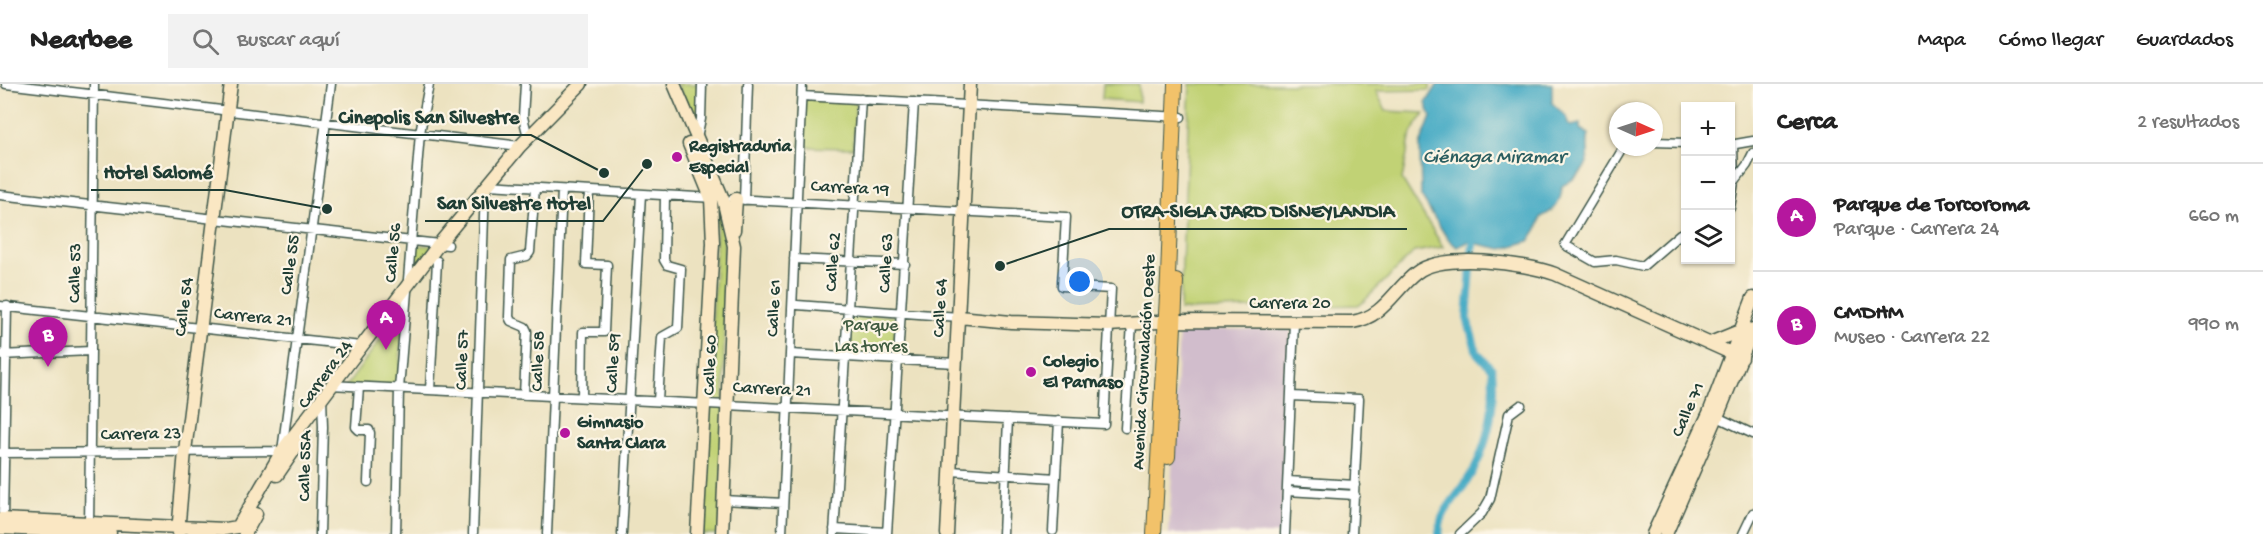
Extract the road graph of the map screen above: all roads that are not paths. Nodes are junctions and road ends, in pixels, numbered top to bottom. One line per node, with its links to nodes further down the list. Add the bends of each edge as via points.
1 (6, 84): 17 (street)
2 (94, 84): 17 (street, Calle 53)
3 (231, 84): 22 (street, Calle 54)
4 (331, 84): 26 (street, Calle 55)
5 (429, 84): 27 (street, Calle 56)
6 (525, 84): 29 (street)
7 (581, 84): 29 (street, Carrera 24)
8 (592, 84): 38 (street, Carrera 24)
9 (666, 84): 44 (street)
10 (674, 84): 24 (street)
11 (702, 84): 25 (street)
12 (748, 84): 45 (street)
13 (802, 84): 18 (street, Calle 61)
14 (970, 84): 21 (street, Calle 64)
15 (1175, 84): 23 (main road, Avenida Circunvalación Oeste)
16 (1182, 84): 23 (main road, Avenida Circunvalación Oeste)
17 (94, 94): 22 (street); 47 (street, Calle 53)
18 (802, 96): 19 (street); 46 (street, Calle 61)
19 (861, 99): 20 (street); 48 (street, Calle 62)
20 (914, 102): 21 (street); 49 (street, Calle 63)
21 (969, 105): 23 (street); 50 (street, Calle 64)
22 (227, 109): 26 (street); 51 (street, Calle 54)
23 (1177, 117): 70 (main road, Avenida Circunvalación Oeste)
24 (687, 118): 25 (street); 28 (street)
25 (701, 118): 28 (street)
26 (326, 123): 27 (street); 52 (street, Calle 55)
27 (420, 133): 29 (street); 54 (street, Calle 56)
28 (696, 140): 44 (street)
29 (524, 141): 38 (street, Carrera 24)
30 (1753, 141): 33 (street)
31 (1663, 142): 32 (street)
32 (1681, 143)
33 (1735, 144)
34 (1753, 153): 36 (street)
35 (1619, 156): 53 (street, via 1565,245 1594,262 1616,260 1643,266)
36 (1735, 181)
37 (535, 188): 38 (street, Carrera 19); 39 (street, Carrera 19); 91 (street, via 530,252 511,260 509,317 527,331)
38 (489, 189): 55 (street, Carrera 24); 90 (street, Calle 57)
39 (562, 190): 40 (street, Carrera 19); 92 (street, Calle 58)
40 (589, 191): 41 (street, Carrera 19); 94 (street, via 586,264 607,265 604,332 583,332)
41 (641, 194): 43 (street, Carrera 19); 95 (street, Calle 59)
42 (0, 195): 47 (street)
43 (665, 195): 44 (street, Carrera 19); 96 (street, via 664,260 681,268 678,328 662,337)
44 (717, 198): 45 (street, Carrera 19); 56 (street, Calle 60); 97 (street, Calle 60)
45 (740, 200): 46 (street, Carrera 19); 56 (street)
46 (797, 203): 48 (street, Carrera 19); 57 (street, Calle 61)
47 (93, 205): 51 (street); 68 (street, Calle 53)
48 (855, 206): 49 (street, Carrera 19); 59 (street, Calle 62)
49 (906, 209): 50 (street, Carrera 19); 60 (street, Calle 63)
50 (963, 213): 69 (street, Calle 64); 73 (street, Carrera 19, via 1066,217 1062,286 1111,289)
51 (214, 219): 52 (street); 74 (street, Calle 54)
52 (313, 230): 54 (street); 76 (street, Calle 55)
53 (1681, 234)
54 (411, 241): 55 (street); 61 (street, Calle 56)
55 (443, 244): 58 (street, Carrera 24); 61 (street, Carrera 24)
56 (734, 246): 99 (street, Calle 60)
57 (794, 259): 59 (street); 81 (street, Calle 61)
58 (437, 261): 63 (street, Carrera 24); 89 (street)
59 (851, 262): 60 (street); 66 (street, Calle 62)
60 (905, 264): 67 (street, Calle 63)
61 (407, 286): 63 (street, Calle 56); 78 (street, Carrera 24)
62 (1753, 298): 75 (street, Calle 71)
63 (406, 300): 86 (street, Carrera 24); 88 (street, Calle 56)
64 (797, 305): 66 (street, Carrera 20)
65 (4, 306): 68 (street, Carrera 21); 80 (street)
66 (848, 309): 67 (street, Carrera 20); 83 (street, Calle 62)
67 (902, 313): 69 (street, Carrera 20); 84 (street, Calle 63)
68 (92, 316): 74 (street, Carrera 21); 79 (street, Calle 53)
69 (958, 317): 73 (street, Carrera 20); 85 (street, Calle 64)
70 (1170, 321): 71 (street, Carrera 20); 72 (street, Carrera 20); 144 (main road, Avenida Circunvalación Oeste); 145 (main road, Avenida Circunvalación Oeste)
71 (1294, 322): 77 (street, Carrera 20, via 1365,320 1377,313 1418,271 1431,265 1514,264 1555,274); 93 (street)
72 (1132, 324): 73 (street, Carrera 20); 108 (street)
73 (1108, 325): 107 (street, Carrera 21, via 1104,424)
74 (200, 329): 76 (street, Carrera 21); 110 (street, Calle 54)
75 (1747, 329): 77 (street); 82 (street, Calle 71)
76 (297, 339): 78 (street, Carrera 21); 111 (street, Calle 55)
77 (1710, 343): 82 (street, Carrera 20)
78 (360, 346): 86 (street, Carrera 24)
79 (91, 351): 80 (street); 112 (street, Calle 53)
80 (2, 354): 113 (street)
81 (790, 354): 83 (street); 101 (street, Calle 61)
82 (1737, 356): 104 (street, Calle 71)
83 (845, 358): 84 (street); 102 (street, Calle 62)
84 (898, 362): 85 (street); 103 (street, Calle 63)
85 (956, 363): 105 (street, Calle 64)
86 (334, 386): 87 (street, Carrera 21); 98 (street, Carrera 24)
87 (359, 387): 88 (street, Carrera 21); 118 (street, via 356,427 370,433)
88 (399, 389): 89 (street, Carrera 21); 135 (street, Calle 56)
89 (430, 390): 90 (street, Carrera 21)
90 (478, 393): 91 (street, Carrera 21); 136 (street, Calle 57)
91 (524, 395): 92 (street, Carrera 21)
92 (555, 396): 94 (street, Carrera 21); 137 (street, Calle 58)
93 (1291, 396): 117 (street); 119 (street, via 1359,399)
94 (582, 397): 95 (street, Carrera 21)
95 (629, 400): 96 (street, Carrera 21); 138 (street, Calle 59)
96 (658, 401): 97 (street, Carrera 21)
97 (705, 403): 99 (street, Carrera 21); 139 (street, Calle 60)
98 (323, 404): 111 (street, Carrera 24); 131 (street, Carrera 24); 134 (street, Calle 55A)
99 (727, 405): 101 (street, Carrera 21); 122 (street, Calle 60)
100 (1521, 405): 148 (street, via 1509,414 1490,499 1482,513)
101 (787, 408): 102 (street, Carrera 21); 123 (street, Calle 61)
102 (841, 410): 103 (street, Carrera 21); 129 (street, Calle 62)
103 (896, 413): 105 (street, Carrera 21); 132 (street, Calle 63)
104 (1713, 415): 109 (street); 149 (street, Calle 71); 150 (street, Calle 71)
105 (953, 416): 106 (street, Carrera 21); 114 (street, Calle 64)
106 (1008, 419): 107 (street, Carrera 21); 115 (street)
107 (1059, 421): 116 (street)
108 (1125, 428)
109 (1753, 434)
110 (185, 451): 111 (street, Carrera 23); 112 (street, Carrera 23); 128 (street, Calle 54)
111 (282, 451): 131 (street, Carrera 24)
112 (90, 452): 113 (street, Carrera 23); 127 (street, Calle 53)
113 (2, 453): 125 (street)
114 (951, 471): 115 (street); 142 (street, Calle 64)
115 (1006, 475): 116 (street); 143 (street)
116 (1056, 478): 130 (street)
117 (1288, 481): 119 (street); 120 (street)
118 (368, 482)
119 (1355, 485): 121 (street)
120 (1287, 491): 121 (street); 146 (street)
121 (1355, 495): 147 (street)
122 (723, 500): 123 (street); 140 (street, Calle 60)
123 (783, 503): 141 (street, Calle 61)
124 (1753, 513): 151 (street)
125 (1, 522): 126 (street)
126 (21, 528): 127 (street)
127 (89, 530): 128 (street); 133 (street)
128 (178, 531): 131 (street)
129 (834, 531): 132 (street)
130 (1053, 531)
131 (242, 532)
132 (887, 533)
133 (143, 534)
134 (320, 534)
135 (396, 534)
136 (473, 534)
137 (547, 534)
138 (622, 534)
139 (697, 534)
140 (722, 534)
141 (782, 534)
142 (948, 534)
143 (1003, 534)
144 (1154, 534)
145 (1164, 534)
146 (1285, 534)
147 (1353, 534)
148 (1460, 534)
149 (1653, 534)
150 (1666, 534)
151 (1743, 534)

